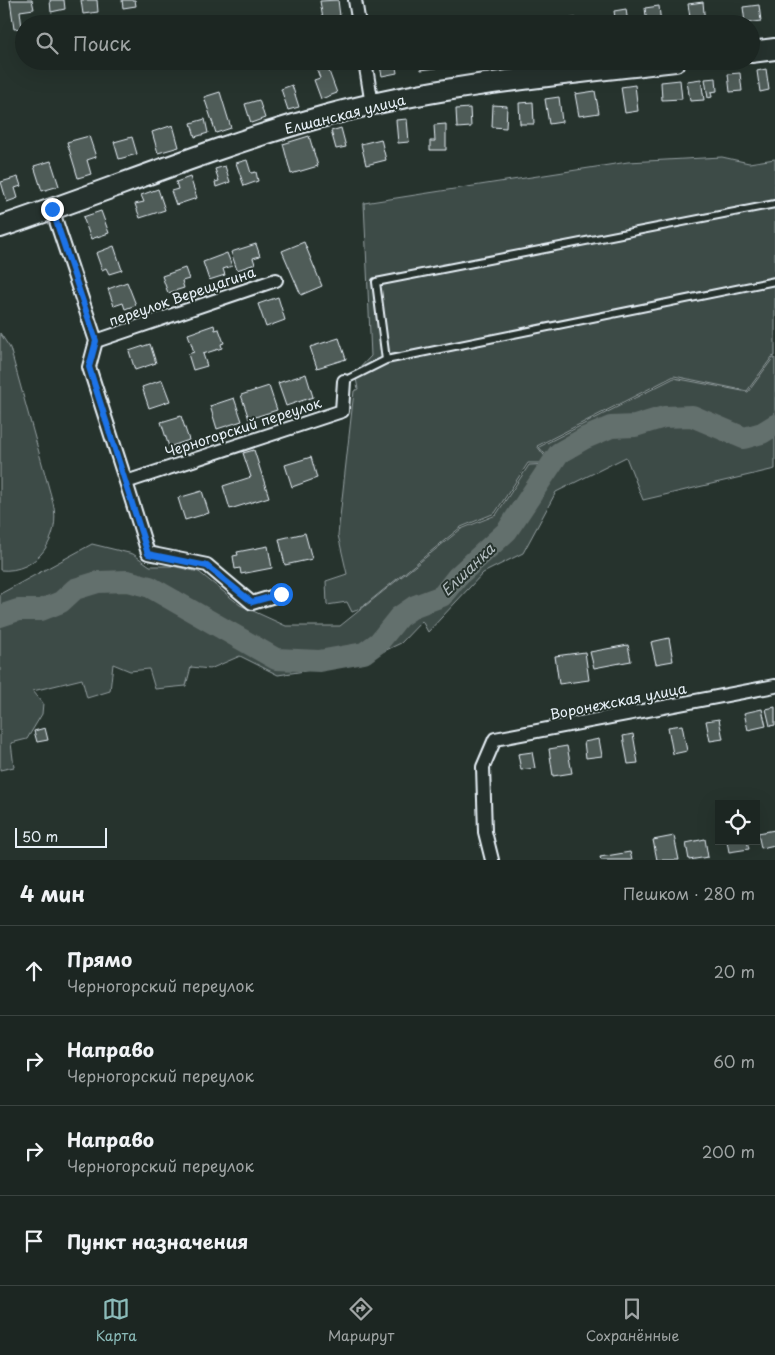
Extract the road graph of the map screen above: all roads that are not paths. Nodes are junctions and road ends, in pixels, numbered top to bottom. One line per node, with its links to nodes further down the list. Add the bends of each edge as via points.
1 (356, 0): 2 (street)
2 (358, 15)
3 (775, 49): 4 (main road)
4 (760, 51)
5 (366, 70): 7 (street)
6 (601, 70): 7 (main road, Елшанская улица, via 464,87)
7 (372, 105): 9 (main road, Елшанская улица, via 304,122)
8 (775, 204): 14 (lane, via 376,282)
9 (52, 209): 10 (main road, Елшанская улица); 13 (street)
10 (0, 227)
11 (276, 280): 13 (street, переулок Верещагина)
12 (775, 281): 14 (lane)
13 (96, 341): 16 (street, via 89,367)
14 (386, 360): 15 (lane)
15 (344, 381): 16 (street, Черногорский переулок, via 342,411)
16 (126, 482): 17 (street, via 148,554 207,566 252,602)
17 (281, 594)
18 (775, 686): 19 (street, Воронежская улица, via 496,740 483,767 485,832)
19 (492, 860)

